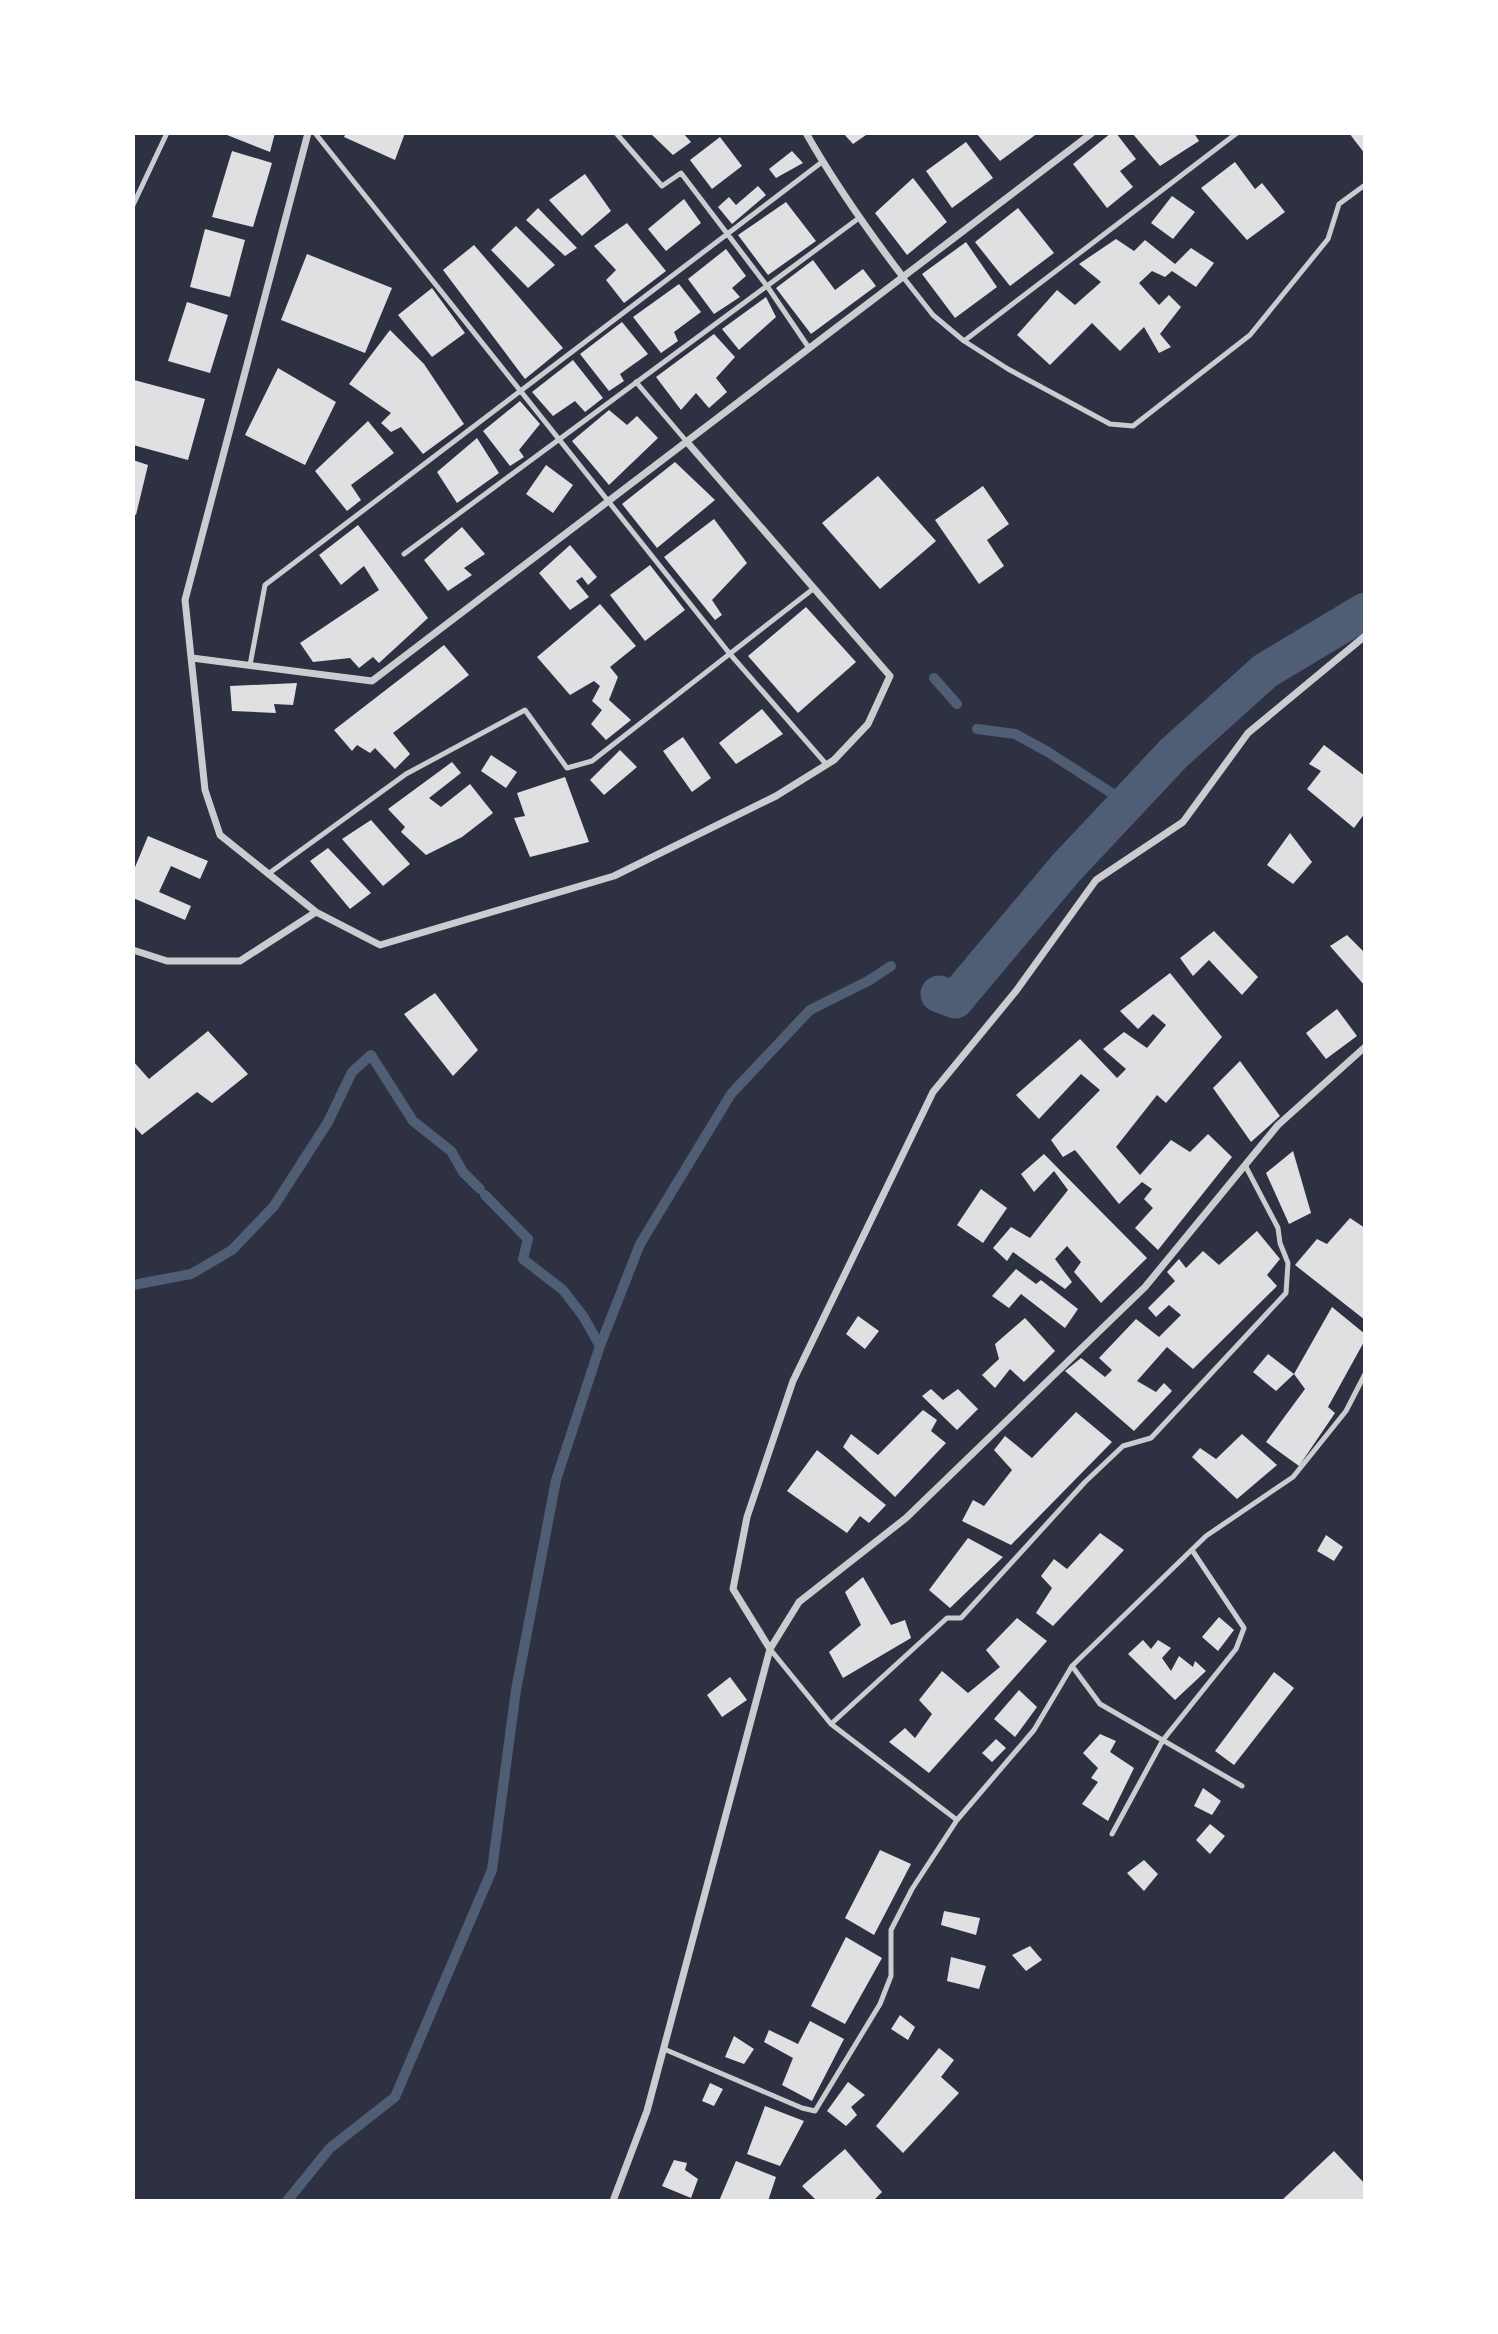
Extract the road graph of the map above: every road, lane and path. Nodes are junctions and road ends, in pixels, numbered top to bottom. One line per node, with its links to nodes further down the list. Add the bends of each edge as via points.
1 (167, 133): 10 (lane)
2 (307, 133): 26 (street, via 185,600)
3 (315, 133): 18 (lane)
4 (615, 133): 12 (lane, via 662,186 681,173)
5 (806, 133): 8 (street)
6 (1092, 133): 13 (street)
7 (1237, 133): 15 (lane)
8 (822, 162): 11 (street); 12 (lane)
9 (1365, 185): 15 (lane, via 1339,204 1328,239 1250,335 1133,426 1110,424)
10 (133, 205)
11 (859, 218): 13 (street); 14 (lane)
12 (727, 233): 14 (lane); 18 (lane)
13 (903, 277): 15 (lane, via 933,315); 16 (street)
14 (767, 286): 16 (lane); 17 (lane)
15 (964, 341)
16 (809, 348): 20 (street)
17 (636, 382): 19 (lane); 20 (lane)
18 (521, 390): 19 (lane); 27 (lane, via 265,585)
19 (560, 439): 21 (lane); 22 (lane)
20 (687, 442): 21 (street); 23 (street)
21 (609, 501): 25 (lane); 27 (street, via 372,681)
22 (404, 554)
23 (813, 589): 25 (lane); 28 (street, via 890,676 868,724)
24 (1365, 636): 36 (street, via 1248,733 1183,822 1096,880 1016,991 933,1092 793,1381 747,1517 733,1589)
25 (730, 654): 28 (lane); 29 (lane, via 592,761 567,768 524,710 406,774)
26 (192, 658): 27 (street); 29 (street, via 205,790 220,835)
27 (250, 665)
28 (826, 765): 30 (street, via 776,796 614,876 380,945)
29 (268, 874): 30 (street)
30 (316, 912): 31 (street, via 240,961 167,961)
31 (133, 950)
32 (1365, 1047): 33 (street, via 1278,1125)
33 (1245, 1165): 36 (street, via 1145,1287 906,1518 799,1602); 38 (lane, via 1278,1228 1288,1263 1286,1293 1151,1438 1123,1446 1085,1482 961,1618 947,1618)
34 (1365, 1374): 35 (lane, via 1346,1411 1293,1477)
35 (1192, 1550): 37 (lane); 39 (lane, via 1244,1628 1236,1649)
36 (770, 1649): 38 (lane); 43 (street)
37 (1072, 1666): 39 (lane, via 1100,1704); 41 (lane, via 1034,1730)
38 (831, 1724): 41 (lane)
39 (1163, 1740): 40 (lane); 42 (lane)
40 (1242, 1786)
41 (957, 1820): 43 (lane, via 891,1930 891,1976 880,2004 815,2111)
42 (1112, 1834)
43 (664, 2049): 44 (street, via 648,2111)
44 (613, 2201)

